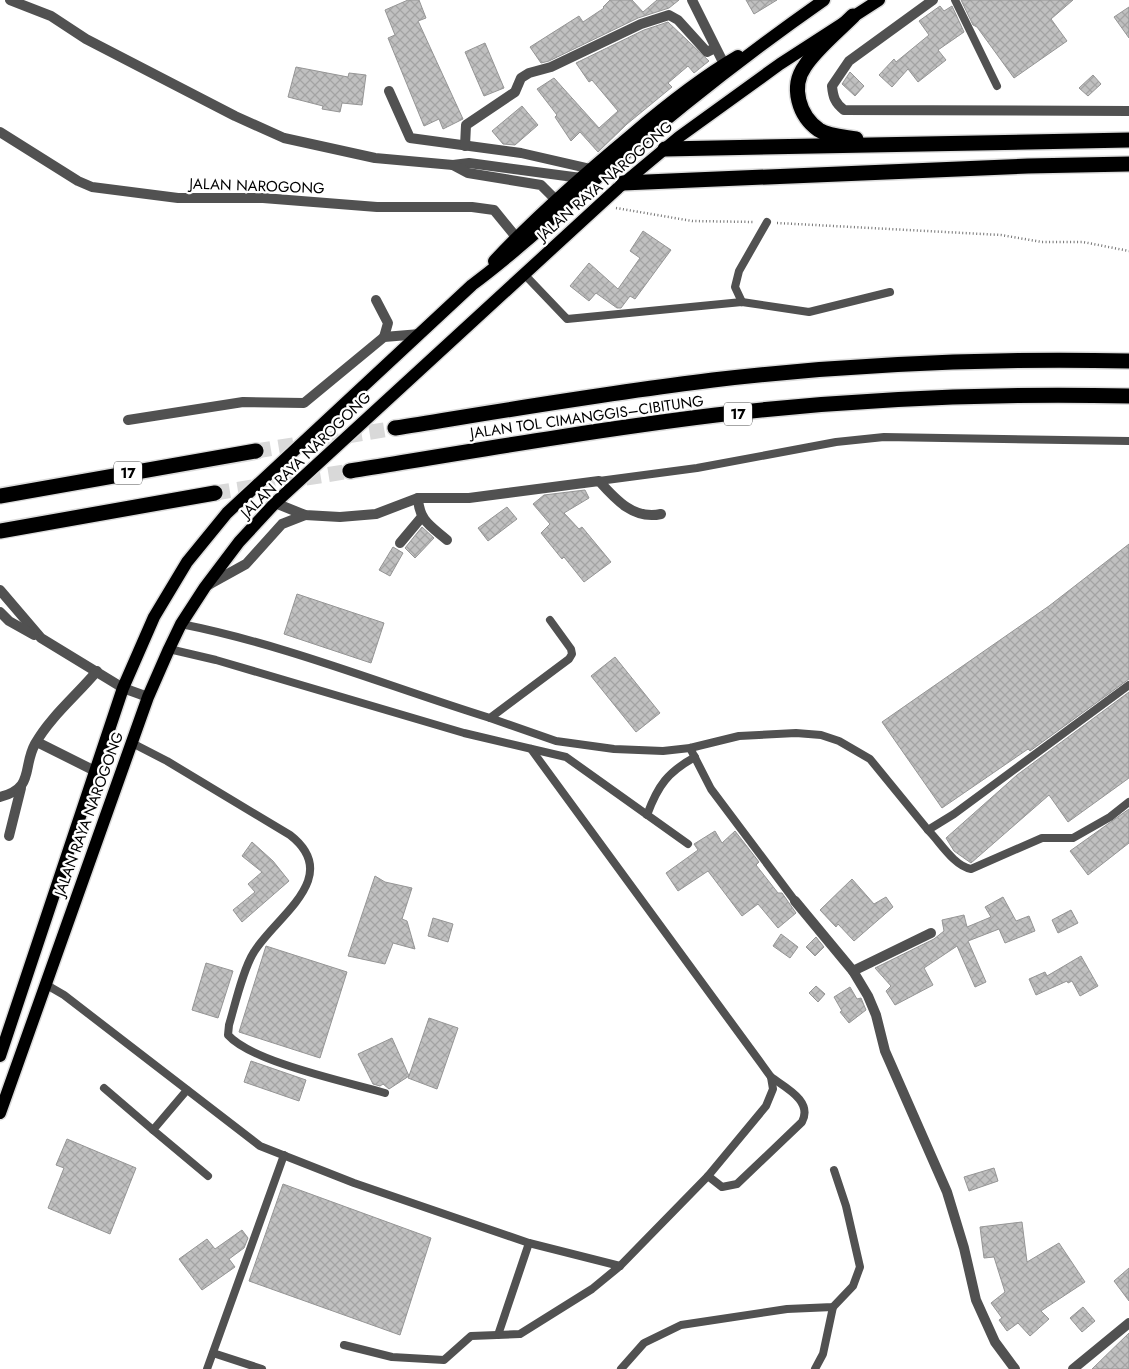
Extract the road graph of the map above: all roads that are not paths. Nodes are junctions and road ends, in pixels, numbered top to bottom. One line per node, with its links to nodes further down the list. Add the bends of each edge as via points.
1 (10, 0): 21 (street, via 51,16 86,39 284,138 374,158)
2 (692, 0): 9 (street)
3 (824, 0): 8 (main road, JALAN RAYA NAROGONG)
4 (879, 0): 7 (main road, JALAN RAYA NAROGONG)
5 (934, 0): 13 (street, via 849,61 832,86 837,105 844,110)
6 (955, 0): 11 (lane)
7 (853, 16): 17 (highway, via 804,66 798,84 798,101 805,117 821,131); 19 (main road, JALAN RAYA NAROGONG, via 780,64)
8 (766, 40): 10 (main road); 15 (main road, JALAN RAYA NAROGONG)
9 (715, 48): 10 (street); 18 (street, via 707,52 670,15 641,24 521,78 515,92 466,125)
10 (724, 64): 23 (main road, via 660,111)
11 (998, 86)
12 (388, 91): 18 (street, via 410,138)
13 (1129, 111)
14 (0, 132): 28 (street, JALAN NAROGONG, via 92,187 178,198 263,198 377,207 472,207 494,210)
15 (651, 133): 19 (main road); 22 (main road, JALAN RAYA NAROGONG)
16 (1129, 140): 17 (highway)
17 (879, 144): 19 (highway)
18 (465, 146): 23 (street, via 521,153)
19 (665, 149): 25 (main road, JALAN RAYA NAROGONG)
20 (1129, 164): 25 (highway)
21 (453, 165): 24 (street, via 469,163); 26 (street, via 468,173 541,185)
22 (609, 168): 25 (main road); 30 (main road, JALAN RAYA NAROGONG, via 517,252)
23 (591, 169): 24 (main road)
24 (581, 178): 26 (main road)
25 (623, 184): 29 (main road, JALAN RAYA NAROGONG)
26 (556, 200): 28 (main road)
27 (766, 222): 33 (lane, via 739,271 735,287)
28 (516, 237): 30 (main road)
29 (524, 274): 33 (lane, via 567,319); 47 (main road, JALAN RAYA NAROGONG)
30 (472, 285): 34 (main road, JALAN RAYA NAROGONG)
31 (890, 292): 33 (lane, via 809,312)
32 (376, 300): 35 (street, via 388,323)
33 (742, 302)
34 (420, 334): 35 (street); 63 (main road, JALAN RAYA NAROGONG, via 227,513 187,562 154,616)
35 (384, 337): 38 (street, via 304,403 243,402)
36 (1129, 360): 39 (highway, JALAN TOL CIMANGGIS–CIBITUNG, via 990,361 714,380 570,399)
37 (1124, 396): 42 (highway, JALAN TOL CIMANGGIS–CIBITUNG / 17, via 992,396 718,415 575,434)
38 (128, 420)
39 (395, 428)
40 (1129, 442): 43 (lane, via 884,437)
41 (256, 450): 45 (highway, 17)
42 (350, 471)
43 (600, 481): 46 (street, via 469,498); 48 (street, via 629,510 651,516)
44 (215, 493): 51 (highway, 17)
45 (0, 496)
46 (418, 498): 49 (street, via 376,514); 50 (street)
47 (275, 503): 49 (street); 54 (main road, JALAN RAYA NAROGONG, via 239,542)
48 (661, 514)
49 (305, 515): 54 (street, via 282,524 246,564)
50 (421, 518): 52 (street); 53 (street)
51 (0, 531)
52 (447, 540)
53 (400, 543)
54 (205, 587): 58 (main road, JALAN RAYA NAROGONG)
55 (0, 590): 59 (street)
56 (0, 612): 59 (street, via 9,621)
57 (550, 620): 65 (lane, via 571,648 569,659)
58 (181, 624): 60 (main road, JALAN RAYA NAROGONG); 65 (lane, via 289,650)
59 (41, 638): 61 (street)
60 (170, 649): 64 (main road, JALAN RAYA NAROGONG); 69 (lane)
61 (97, 671): 63 (street); 66 (street, via 48,725)
62 (1129, 685): 76 (lane)
63 (123, 688): 64 (street); 71 (main road, JALAN RAYA NAROGONG)
64 (148, 697): 67 (main road, JALAN RAYA NAROGONG)
65 (490, 718): 68 (lane, via 556,741 614,749)
66 (37, 742): 71 (street); 72 (street)
67 (132, 743): 82 (main road, JALAN RAYA NAROGONG); 87 (lane, via 290,835 303,845 308,858 310,874 305,889 292,910 253,953 228,1025 228,1034 235,1042 282,1064)
68 (690, 748): 70 (lane); 76 (lane, via 739,736 796,733 839,741 870,759)
69 (531, 749): 75 (lane, via 566,757); 84 (lane)
70 (695, 756): 75 (lane, via 675,768 664,780); 79 (lane, via 711,789)
71 (95, 771): 83 (main road, JALAN RAYA NAROGONG)
72 (21, 788): 73 (street); 77 (street)
73 (0, 797)
74 (1129, 802): 76 (lane, via 1073,838 1042,838 970,869 962,868)
75 (647, 815): 78 (lane)
76 (928, 830)
77 (9, 836)
78 (688, 844)
79 (795, 901): 81 (street)
80 (931, 933): 81 (street)
81 (853, 971): 105 (street, via 876,1015 885,1052 947,1192 976,1300 995,1342)
82 (45, 984): 86 (lane, via 64,995); 88 (main road, JALAN RAYA NAROGONG)
83 (0, 1056)
84 (771, 1077): 93 (lane, via 772,1089 766,1106); 93 (lane, via 805,1106 802,1122 737,1184 722,1187)
85 (104, 1088): 89 (lane)
86 (187, 1090): 89 (lane); 90 (lane, via 260,1146)
87 (385, 1093)
88 (0, 1113)
89 (153, 1130): 92 (lane)
90 (284, 1155): 94 (lane); 100 (lane)
91 (834, 1170): 96 (lane, via 860,1267 853,1286)
92 (208, 1176)
93 (708, 1176): 95 (lane)
94 (529, 1244): 95 (lane); 98 (lane)
95 (620, 1266): 98 (lane, via 592,1289 520,1334)
96 (833, 1307): 103 (lane, via 788,1309 681,1324 644,1344); 104 (lane, via 824,1354)
97 (1129, 1323): 106 (street)
98 (498, 1335): 99 (lane, via 471,1336 444,1360 392,1356)
99 (344, 1345)
100 (213, 1353): 101 (lane); 102 (lane)
101 (207, 1369)
102 (262, 1369)
103 (621, 1369)
104 (816, 1369)
105 (1015, 1369)
106 (1073, 1369)

